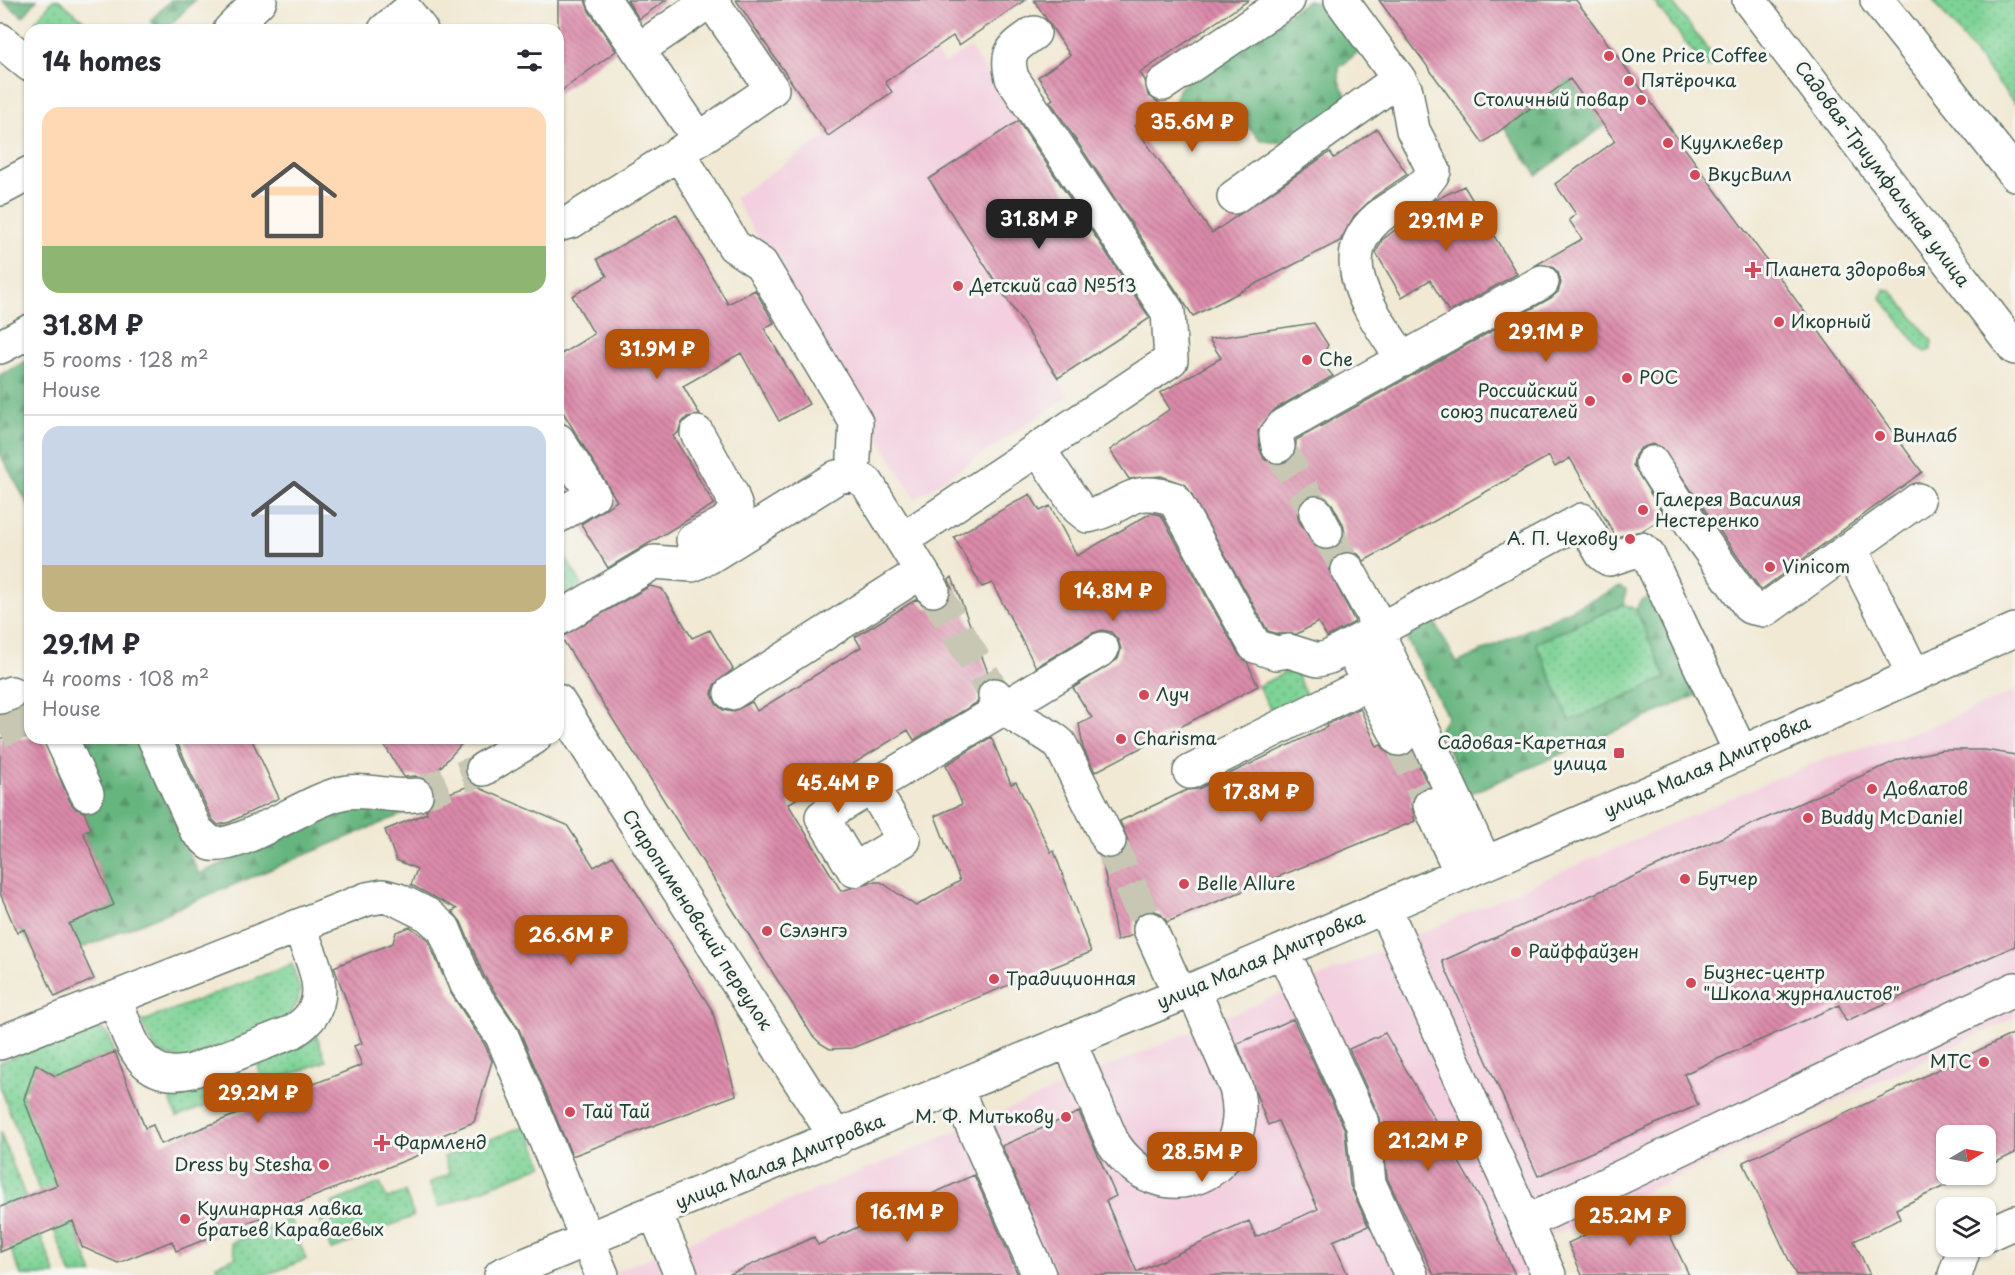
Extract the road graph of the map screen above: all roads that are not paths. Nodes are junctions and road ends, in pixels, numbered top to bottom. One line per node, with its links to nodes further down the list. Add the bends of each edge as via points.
1 (260, 0): 7 (street)
2 (604, 0): 12 (street)
3 (1288, 0): 15 (street)
4 (1749, 0): 23 (street, Садовая-Триумфальная улица)
5 (1877, 0): 17 (street)
6 (1347, 2): 14 (street)
7 (236, 24)
8 (392, 24): 9 (street, via 407,12)
9 (416, 24)
10 (1034, 33): 31 (street, via 1012,49 1008,62 1012,78 1168,312 1171,360)
11 (0, 40): 13 (street)
12 (638, 50): 16 (street); 16 (street, via 711,0 772,89)
13 (24, 60)
14 (1399, 79): 20 (street); 27 (street, via 1406,91 1413,130 1434,171 1429,181 1375,219 1363,233 1356,251 1357,274 1365,298)
15 (1163, 84)
16 (689, 146): 21 (street); 33 (street, via 734,246 761,264 856,422)
17 (2015, 174)
18 (24, 176): 19 (street)
19 (0, 189)
20 (1234, 197)
21 (564, 223)
22 (1542, 282): 27 (street)
23 (2005, 329): 26 (street, Садовая-Триумфальная улица)
24 (24, 334): 25 (street)
25 (0, 347)
26 (2015, 348)
27 (1403, 360): 29 (street, via 1284,425 1276,435)
28 (697, 433): 38 (street, via 731,493 735,508 726,522)
29 (1278, 446)
30 (564, 449): 35 (street, via 593,495)
31 (1039, 450): 36 (street); 43 (street, via 1078,508 1088,516 1152,492 1174,499 1255,645 1318,660)
32 (1652, 463): 37 (street, via 1750,607 1765,610)
33 (853, 474): 36 (street, via 867,483); 38 (street, via 837,477 692,565)
34 (1918, 500): 37 (street)
35 (564, 512)
36 (902, 540): 47 (street, via 927,581)
37 (1851, 549): 45 (street)
38 (654, 562): 40 (street)
39 (1348, 570): 42 (street, via 1372,613)
40 (564, 615)
41 (2015, 630): 45 (street, улица Малая Дмитровка)
42 (1377, 631): 43 (street); 54 (street, via 1582,520 1609,559 1641,549 1648,555); 62 (street)
43 (1348, 647): 46 (street)
44 (1102, 649): 48 (street)
45 (1914, 675): 54 (street, улица Малая Дмитровка)
46 (1370, 682): 50 (street); 56 (street)
47 (731, 693)
48 (999, 702): 57 (street); 61 (street, via 1019,721 1060,744)
49 (564, 719): 73 (street, Старопименовский переулок)
50 (1399, 739)
51 (64, 744): 58 (street)
52 (157, 744): 59 (street, via 196,831 211,844 231,843 287,815 347,792)
53 (524, 744): 55 (street)
54 (1741, 753): 62 (street, улица Малая Дмитровка)
55 (483, 769)
56 (1190, 772)
57 (872, 788)
58 (87, 794)
59 (416, 795)
60 (1430, 805): 62 (street)
61 (1109, 841)
62 (1473, 868): 63 (street, улица Малая Дмитровка)
63 (1383, 907): 66 (street, улица Малая Дмитровка); 76 (street)
64 (299, 926): 69 (street); 69 (street, via 321,988 314,1014 292,1032 178,1074 151,1067 140,1058); 78 (street, via 383,896 439,923 466,985 502,1036)
65 (1150, 929): 68 (street)
66 (1283, 951): 68 (street, улица Малая Дмитровка); 84 (street, via 1363,1125 1369,1183)
67 (2015, 989): 76 (street)
68 (1187, 992): 70 (street, улица Малая Дмитровка); 70 (street, via 1236,1088 1240,1105 1240,1122 1228,1155 1200,1176 1184,1181 1149,1177 1122,1156)
69 (115, 998): 71 (street)
70 (1070, 1041): 72 (street, улица Малая Дмитровка)
71 (0, 1042)
72 (956, 1089): 73 (street, улица Малая Дмитровка); 83 (street)
73 (837, 1139): 74 (street, улица Малая Дмитровка)
74 (655, 1214): 78 (street, улица Малая Дмитровка); 82 (street)
75 (2015, 1221): 77 (street)
76 (1527, 1222): 85 (street)
77 (1996, 1230)
78 (588, 1240): 80 (street, улица Малая Дмитровка); 81 (street)
79 (1961, 1257): 86 (street)
80 (501, 1275)
81 (602, 1275)
82 (681, 1275)
83 (1039, 1275)
84 (1411, 1275)
85 (1549, 1275)
86 (1954, 1275)

